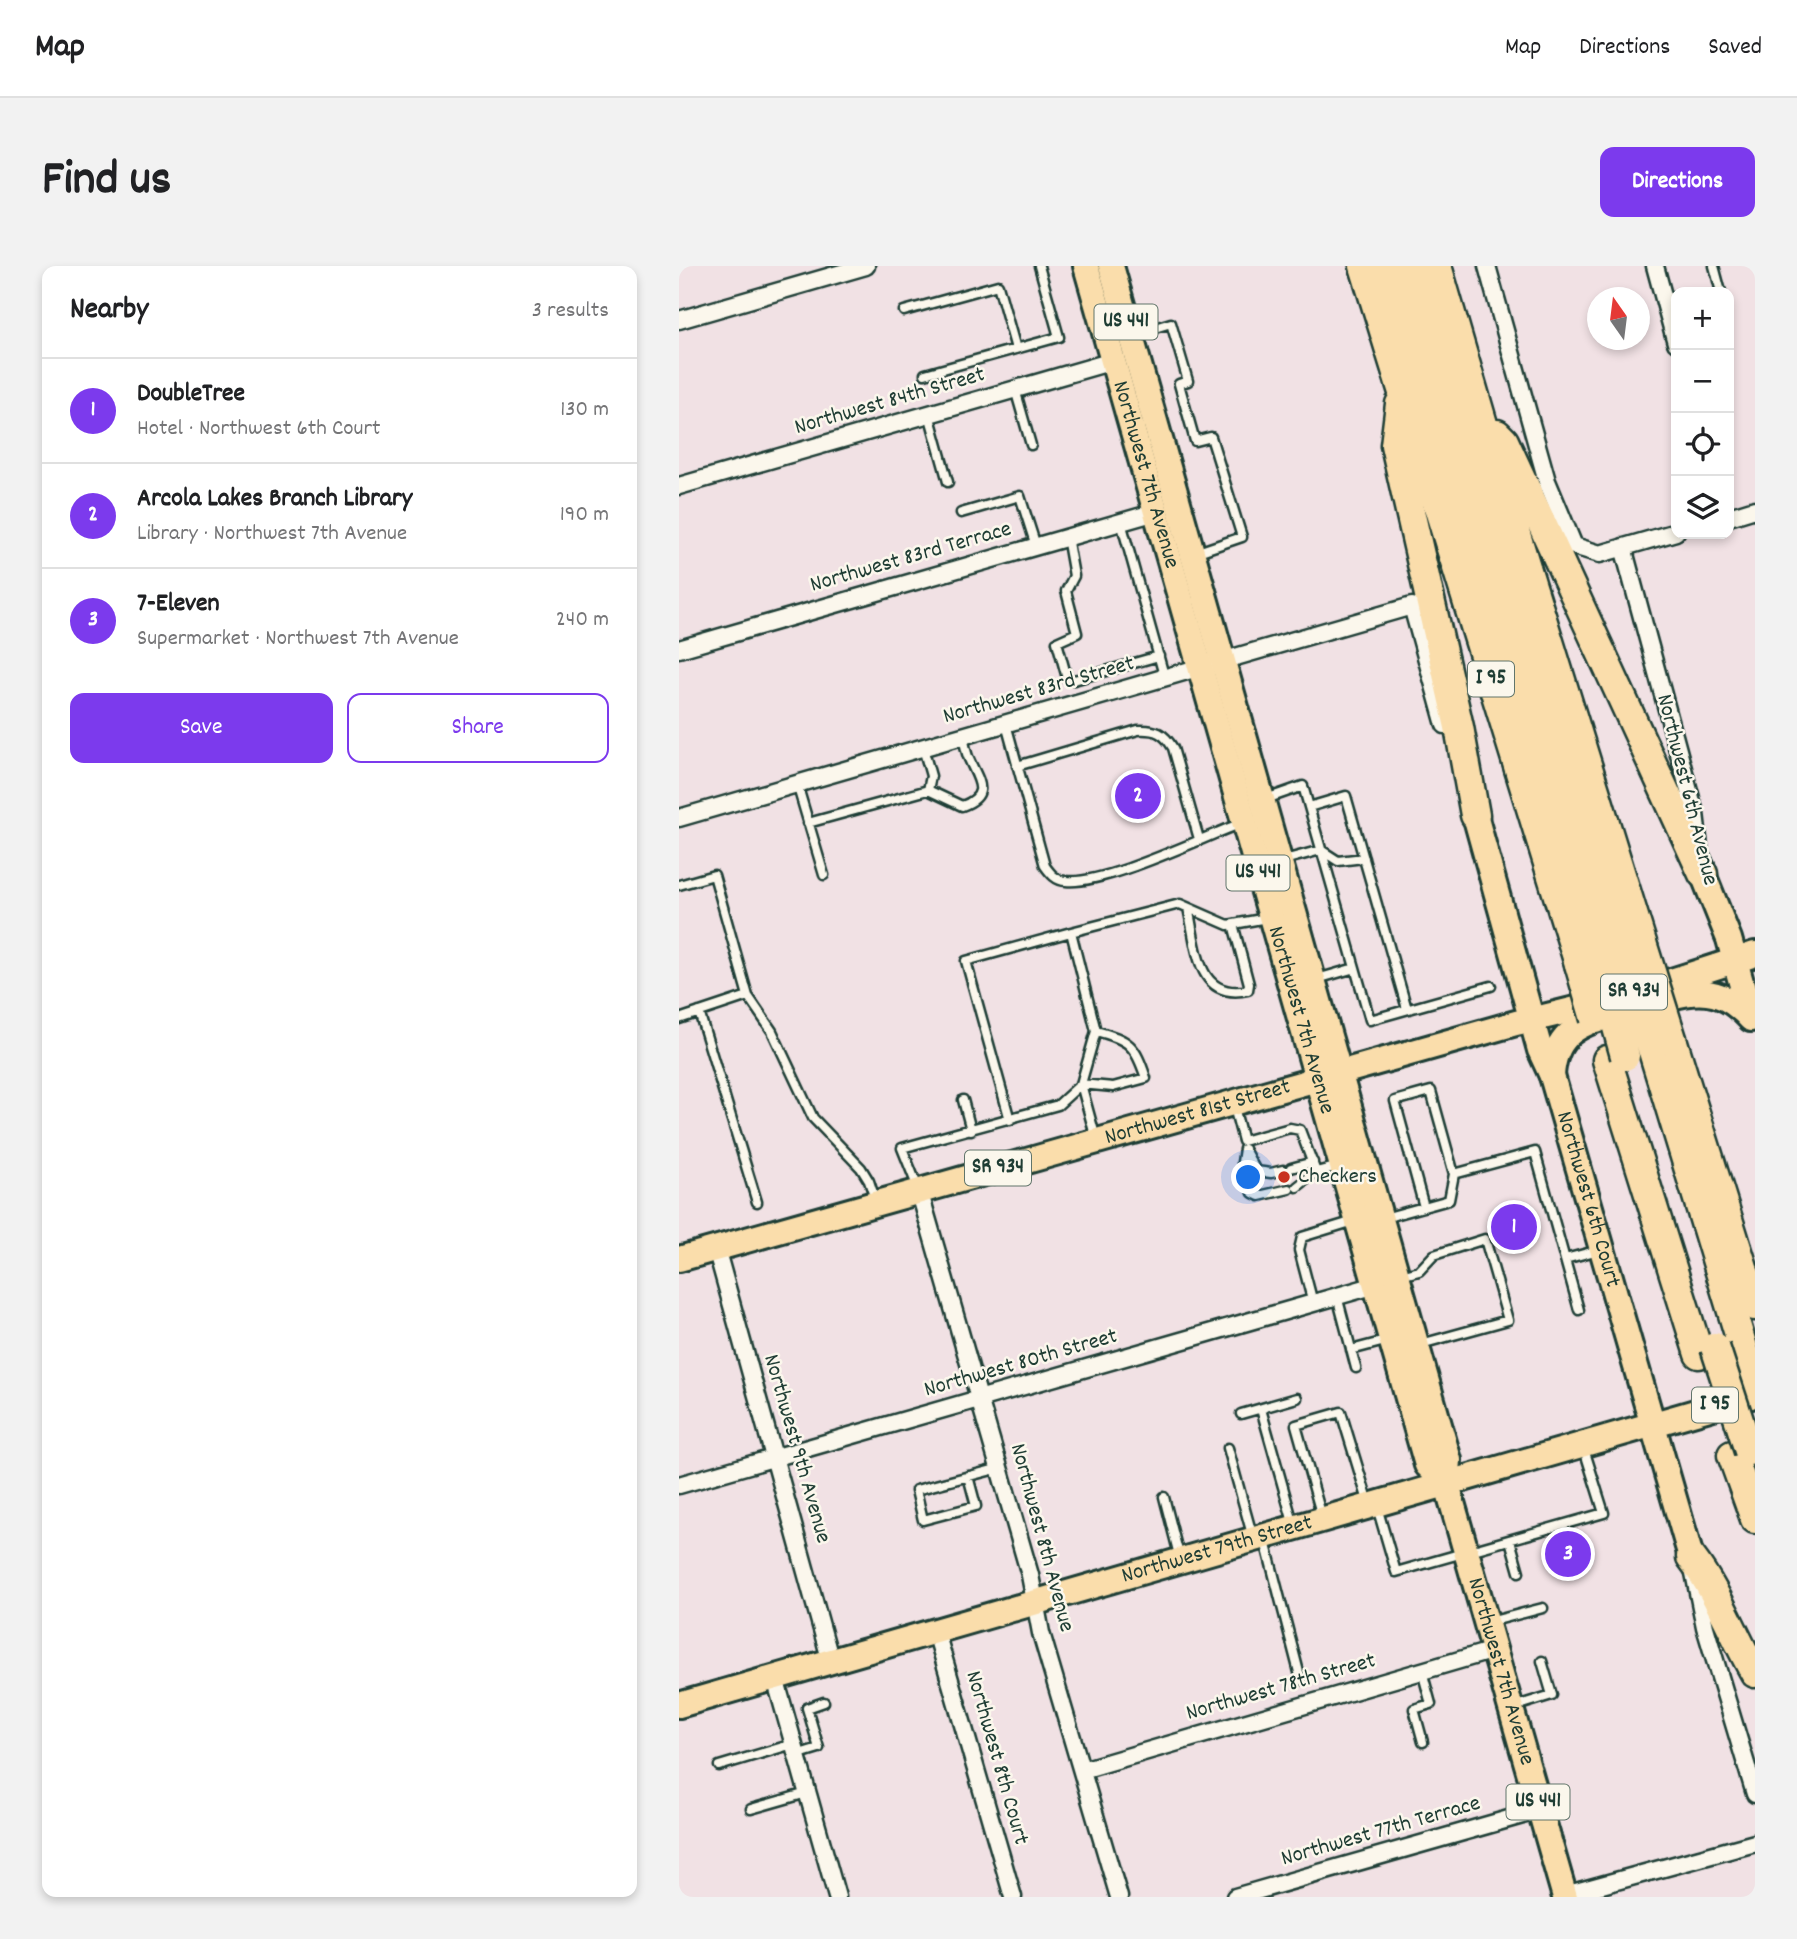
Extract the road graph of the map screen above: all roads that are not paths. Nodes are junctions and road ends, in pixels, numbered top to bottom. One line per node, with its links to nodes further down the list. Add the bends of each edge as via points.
1 (866, 266): 15 (street)
2 (1039, 266): 17 (lane, via 1059,337)
3 (1086, 266): 18 (main road, Northwest 7th Avenue / US 441)
4 (1111, 266): 16 (main road, Northwest 7th Avenue / US 441)
5 (1364, 266): 22 (highway, I 95)
6 (1386, 266): 66 (highway)
7 (1412, 266): 66 (highway)
8 (1437, 266): 23 (highway, I 95)
9 (1487, 266): 36 (street, via 1547,481 1574,546 1599,554)
10 (1655, 266): 13 (street)
11 (1714, 266): 12 (lane)
12 (1720, 287)
13 (1671, 306)
14 (904, 311): 17 (lane, via 997,281)
15 (679, 320)
16 (1130, 335): 20 (main road, Northwest 7th Avenue / US 441); 37 (lane, via 1171,323 1188,381 1179,384 1195,441 1211,437 1242,537)
17 (1016, 349): 19 (lane)
18 (1113, 361): 20 (main road, via 1132,367); 21 (street, Northwest 84th Street); 29 (main road, Northwest 7th Avenue / US 441)
19 (925, 374)
20 (1143, 377): 37 (main road, Northwest 7th Avenue / US 441)
21 (1015, 389): 24 (street, Northwest 84th Street); 25 (lane)
22 (1401, 394): 51 (highway, via 1395,444); 66 (highway, I 95)
23 (1479, 413): 59 (highway, via 1504,441); 66 (highway, I 95)
24 (929, 414): 26 (lane); 27 (street, Northwest 84th Street)
25 (1031, 445)
26 (948, 482)
27 (679, 486)
28 (1755, 509): 31 (street)
29 (1156, 512): 32 (street, Northwest 83rd Terrace); 41 (main road, Northwest 7th Avenue / US 441)
30 (961, 513): 35 (lane, via 1020,496)
31 (1734, 515)
32 (1121, 522): 34 (street, Northwest 83rd Terrace); 40 (lane)
33 (1671, 533): 36 (street)
34 (1067, 537): 35 (street, Northwest 83rd Terrace); 40 (lane, via 1074,576 1066,591 1077,633 1057,642 1067,678 1074,680)
35 (1036, 546): 39 (street, Northwest 83rd Terrace)
36 (1623, 547): 59 (street, Northwest 6th Avenue, via 1695,813)
37 (1192, 554): 41 (main road, Northwest 7th Avenue / US 441)
38 (1412, 606): 41 (street, Northwest 83rd Street); 51 (street, Northwest 6th Court)
39 (679, 649)
40 (1159, 656): 42 (lane)
41 (1212, 665): 42 (street, Northwest 83rd Street); 49 (main road, Northwest 7th Avenue / US 441); 53 (main road, Northwest 7th Avenue / US 441)
42 (1165, 679): 43 (street, Northwest 83rd Street)
43 (1006, 724): 44 (street, Northwest 83rd Street); 46 (lane)
44 (963, 737): 45 (street, Northwest 83rd Street); 48 (lane, via 981,790 973,802 962,806)
45 (923, 748): 47 (street, Northwest 83rd Street); 48 (lane, via 931,776)
46 (1017, 766): 55 (lane, via 1153,729 1165,735 1173,748); 55 (lane, via 1045,866 1063,882 1153,859)
47 (797, 784): 52 (street, Northwest 83rd Street); 54 (lane)
48 (928, 790): 54 (lane)
49 (1262, 800): 50 (lane, via 1303,786); 58 (main road, Northwest 7th Avenue / US 441)
50 (1308, 807): 56 (lane); 57 (lane, via 1346,796)
51 (1475, 815): 75 (main road, Northwest 6th Court)
52 (679, 818)
53 (1245, 822): 55 (lane); 63 (main road, Northwest 7th Avenue / US 441)
54 (808, 823): 60 (lane)
55 (1199, 839)
56 (1321, 850): 57 (lane, via 1338,861); 58 (lane); 68 (lane)
57 (1364, 858): 72 (lane)
58 (1279, 861): 69 (main road, Northwest 7th Avenue / US 441)
59 (1703, 874): 67 (main road, Northwest 6th Avenue)
60 (824, 875)
61 (679, 885): 71 (lane, via 714,874)
62 (1188, 908): 64 (lane); 64 (lane, via 1205,974 1211,985 1233,994 1248,990 1249,984); 65 (lane, via 1180,904)
63 (1270, 918): 64 (lane); 79 (main road, Northwest 7th Avenue / US 441)
64 (1233, 924)
65 (1071, 932): 77 (lane); 84 (lane, via 966,961)
66 (1610, 954): 78 (highway, I 95, bridge); 108 (highway, I 95, bridge, via 1616,1058)
67 (1745, 957): 75 (main road, Northwest 81st Street / SR 934); 76 (main road, Northwest 6th Avenue)
68 (1355, 968): 69 (lane); 72 (lane, via 1370,1020)
69 (1313, 980): 79 (main road, Northwest 7th Avenue / US 441)
70 (1490, 986): 72 (lane)
71 (748, 996): 73 (lane); 94 (lane, via 772,1031 813,1118 861,1168)
72 (1407, 1009)
73 (699, 1012): 74 (lane); 93 (lane)
74 (679, 1019)
75 (1531, 1019): 79 (main road, Northwest 81st Street / SR 934); 80 (main road, Northwest 6th Court)
76 (1753, 1026): 80 (main road, via 1739,1006 1718,993 1696,991 1667,998 1573,1030 1559,1044)
77 (1096, 1031): 81 (lane); 81 (lane, via 1121,1037 1137,1051 1146,1078 1113,1087)
78 (1662, 1045): 104 (highway, I 95); 108 (highway)
79 (1328, 1075): 83 (main road, Northwest 81st Street / SR 934); 89 (main road, Northwest 7th Avenue / US 441); 96 (main road, Northwest 7th Avenue / US 441)
80 (1552, 1076): 98 (main road, Northwest 6th Court)
81 (1081, 1084): 84 (lane, via 1058,1105); 86 (lane)
82 (963, 1100): 85 (lane)
83 (1232, 1101): 86 (main road, Northwest 81st Street / SR 934); 87 (lane)
84 (1010, 1120): 85 (lane)
85 (971, 1130): 92 (lane, via 902,1148)
86 (1097, 1139): 92 (main road, Northwest 81st Street / SR 934)
87 (1244, 1145): 88 (lane, via 1257,1171 1271,1173); 88 (lane, via 1297,1129 1304,1135); 90 (lane, via 1242,1162 1253,1193 1259,1196 1293,1188)
88 (1313, 1162): 90 (lane)
89 (1342, 1166): 90 (lane); 96 (main road, Northwest 7th Avenue / US 441)
90 (1316, 1172)
91 (1454, 1174): 95 (lane, via 1449,1200); 95 (lane, via 1430,1091 1395,1101); 100 (lane, via 1535,1152)
92 (919, 1191): 94 (main road, Northwest 81st Street / SR 934); 114 (street, Northwest 8th Avenue)
93 (757, 1202)
94 (876, 1202): 97 (main road, Northwest 81st Street / SR 934)
95 (1424, 1207): 96 (lane)
96 (1369, 1219): 101 (main road, Northwest 7th Avenue / US 441); 103 (lane, via 1302,1237 1299,1250)
97 (716, 1248): 99 (main road, Northwest 81st Street / SR 934); 120 (street, Northwest 9th Avenue)
98 (1602, 1249): 100 (lane); 117 (main road, Northwest 6th Court)
99 (679, 1259)
100 (1565, 1259): 105 (lane)
101 (1387, 1281): 102 (street, Northwest 80th Street); 106 (main road, Northwest 7th Avenue / US 441); 107 (main road, Northwest 7th Avenue / US 441); 107 (lane, via 1419,1271 1434,1255 1485,1239 1509,1320)
102 (1337, 1296): 103 (street, Northwest 80th Street); 109 (lane)
103 (1313, 1303): 114 (street, Northwest 80th Street)
104 (1755, 1306)
105 (1579, 1310)
106 (1391, 1339): 109 (lane); 125 (main road, Northwest 7th Avenue / US 441, via 1427,1465)
107 (1417, 1345): 125 (main road, Northwest 7th Avenue / US 441, via 1449,1460)
108 (1718, 1347): 111 (highway); 121 (highway, I 95)
109 (1351, 1350): 110 (lane)
110 (1356, 1368)
111 (1755, 1387)
112 (1755, 1395): 117 (main road, Northwest 79th Street)
113 (1297, 1398): 115 (lane)
114 (981, 1399): 120 (street, Northwest 80th Street); 122 (street, Northwest 8th Avenue)
115 (1261, 1409): 116 (lane); 130 (lane)
116 (1241, 1414)
117 (1653, 1425): 118 (main road, Northwest 79th Street); 134 (main road, Northwest 6th Court)
118 (1583, 1446): 125 (main road, Northwest 79th Street); 132 (lane, via 1604,1513)
119 (1228, 1448): 131 (lane)
120 (775, 1458): 124 (street, Northwest 80th Street); 143 (street, Northwest 9th Avenue)
121 (1745, 1458): 128 (highway, I 95)
122 (999, 1468): 123 (lane); 137 (street, Northwest 8th Avenue)
123 (968, 1476): 123 (lane, via 916,1490 923,1520 976,1506)
124 (679, 1485)
125 (1447, 1485): 127 (main road, Northwest 79th Street); 133 (main road, Northwest 7th Avenue / US 441)
126 (1164, 1497): 135 (lane)
127 (1373, 1506): 129 (main road, Northwest 79th Street); 129 (lane, via 1341,1412 1296,1425); 133 (lane, via 1396,1572)
128 (1755, 1519)
129 (1323, 1521): 130 (main road, Northwest 79th Street)
130 (1294, 1529): 131 (main road, Northwest 79th Street)
131 (1259, 1539): 135 (main road, Northwest 79th Street); 147 (lane)
132 (1510, 1540): 133 (lane); 136 (lane)
133 (1466, 1552): 139 (main road, Northwest 7th Avenue / US 441)
134 (1691, 1557): 145 (highway, via 1707,1578); 156 (street, Northwest 6th Court, via 1705,1627)
135 (1181, 1562): 137 (main road, Northwest 79th Street)
136 (1519, 1572)
137 (1036, 1603): 140 (main road, Northwest 79th Street); 154 (street, Northwest 8th Avenue)
138 (1543, 1608): 139 (lane)
139 (1486, 1623): 141 (main road, Northwest 7th Avenue / US 441)
140 (936, 1632): 143 (main road, Northwest 79th Street); 162 (street, Northwest 8th Court)
141 (1494, 1650): 144 (street, Northwest 78th Street); 150 (main road, Northwest 7th Avenue / US 441)
142 (1542, 1661): 150 (lane, via 1552,1695)
143 (831, 1662): 146 (main road, Northwest 79th Street)
144 (1422, 1671): 151 (lane, via 1431,1704 1414,1709); 154 (street, Northwest 78th Street)
145 (1755, 1673)
146 (775, 1678): 149 (main road, Northwest 79th Street); 152 (street)
147 (1301, 1680)
148 (824, 1702): 152 (lane, via 807,1708 819,1748)
149 (679, 1705)
150 (1510, 1708): 158 (main road, Northwest 7th Avenue / US 441)
151 (1423, 1741)
152 (795, 1749): 153 (lane); 155 (street)
153 (719, 1766)
154 (1081, 1770): 163 (street, Northwest 8th Avenue)
155 (807, 1793): 157 (lane); 161 (street)
156 (1755, 1794)
157 (751, 1809)
158 (1540, 1810): 160 (main road, Northwest 7th Avenue / US 441); 164 (street, Northwest 77th Terrace)
159 (1755, 1843): 160 (street)
160 (1565, 1896)
161 (837, 1897)
162 (1013, 1897)
163 (1119, 1897)
164 (1235, 1897)

